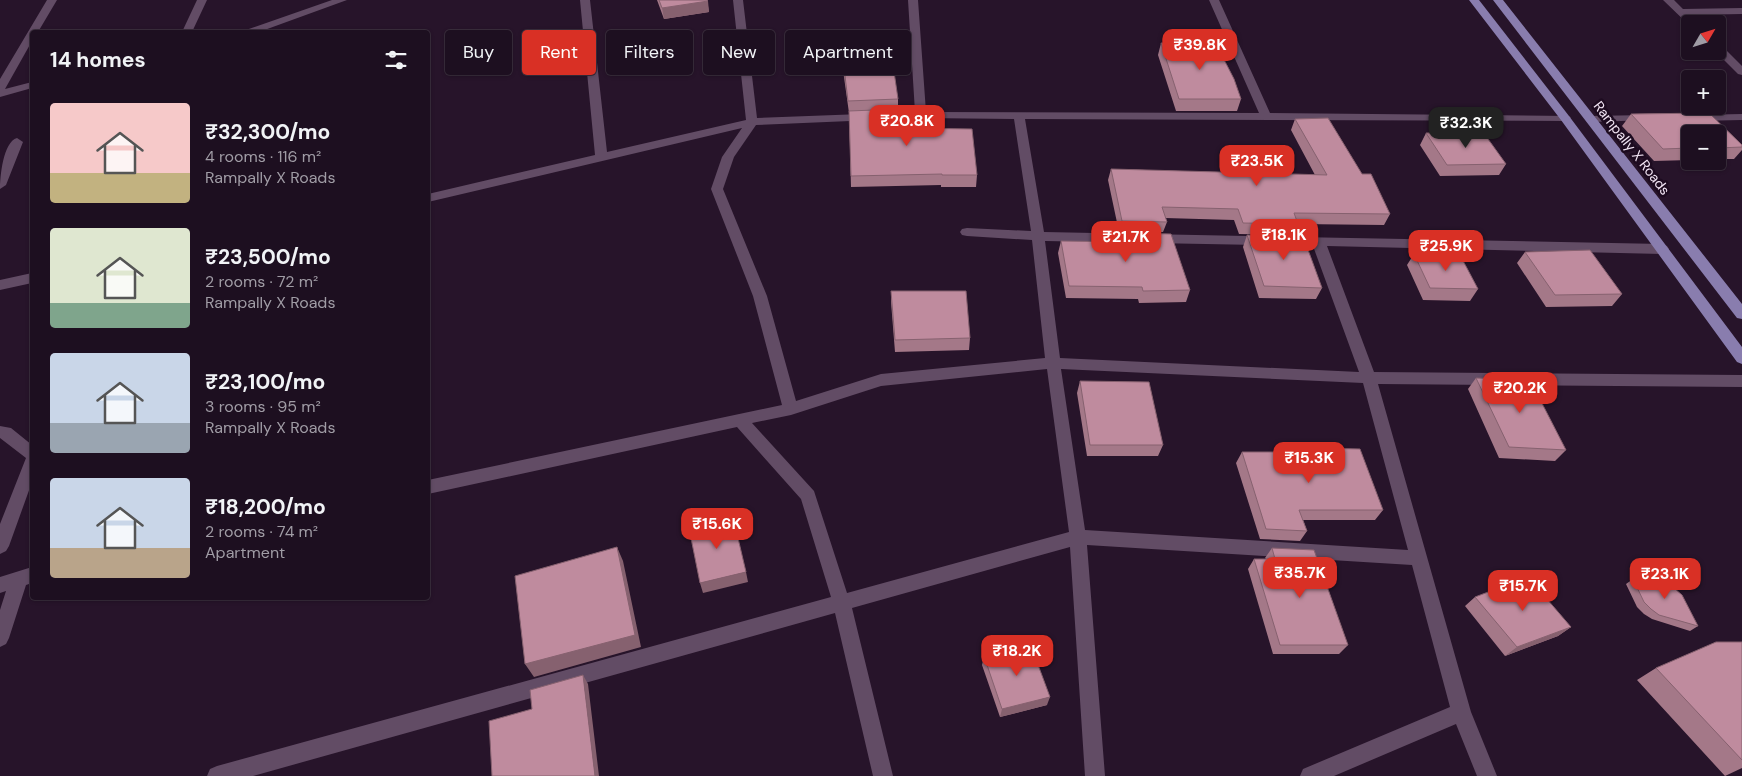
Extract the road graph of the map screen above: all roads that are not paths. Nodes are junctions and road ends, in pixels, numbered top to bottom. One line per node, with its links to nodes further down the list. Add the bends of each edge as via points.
1 (52, 0): 14 (street)
2 (202, 0): 15 (street)
3 (585, 0): 33 (street)
4 (738, 0): 31 (street)
5 (913, 0): 23 (street)
6 (1214, 0): 25 (street)
7 (1474, 0): 27 (main road)
8 (1498, 0): 30 (main road, Rampally X Roads)
9 (1668, 0): 12 (street)
10 (337, 1): 16 (street)
11 (1742, 11): 12 (street)
12 (1682, 12): 13 (street)
13 (1685, 15)
14 (35, 30)
15 (188, 30)
16 (256, 30)
17 (30, 38): 21 (street)
18 (1726, 56): 19 (street)
19 (1742, 72)
20 (30, 86): 22 (street)
21 (0, 88)
22 (0, 94)
23 (921, 115): 24 (street); 31 (street)
24 (1019, 116): 25 (street); 37 (street)
25 (1266, 117): 27 (street)
26 (1742, 117): 29 (street)
27 (1565, 118): 39 (main road)
28 (1657, 118): 30 (street)
29 (1685, 118)
30 (1590, 119): 42 (main road, Rampally X Roads)
31 (752, 122): 33 (street); 47 (street, via 728,157 717,189 760,296)
32 (16, 142): 34 (street)
33 (602, 157): 35 (street)
34 (0, 185)
35 (430, 198)
36 (967, 232): 37 (street)
37 (1038, 236): 38 (street); 44 (street)
38 (1318, 241): 39 (street); 45 (street)
39 (1662, 249): 43 (main road)
40 (30, 278): 41 (street)
41 (0, 285)
42 (1742, 314)
43 (1742, 358)
44 (1053, 363): 45 (street); 47 (street, via 882,380); 53 (street)
45 (1369, 378): 46 (street); 55 (street)
46 (1742, 381)
47 (790, 409): 48 (street)
48 (740, 420): 52 (street); 58 (street, via 808,496)
49 (0, 432): 50 (street, via 6,432)
50 (30, 452)
51 (30, 467): 54 (street)
52 (430, 487)
53 (1078, 538): 55 (street); 58 (street); 63 (street)
54 (0, 546)
55 (1420, 558): 60 (street)
56 (26, 576): 57 (street); 59 (street)
57 (0, 585)
58 (842, 604): 61 (street); 62 (street)
59 (0, 638)
60 (1461, 712): 64 (street); 65 (street)
61 (218, 776)
62 (883, 776)
63 (1095, 776)
64 (1310, 776)
65 (1487, 776)

